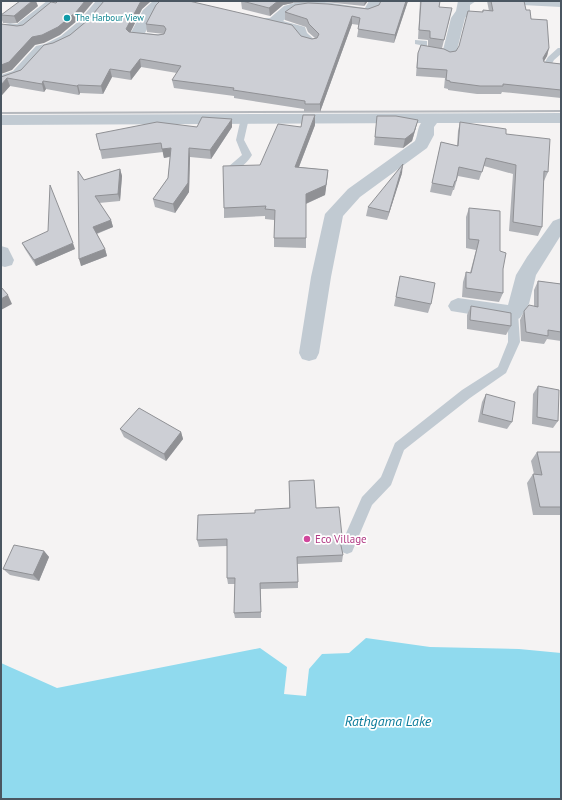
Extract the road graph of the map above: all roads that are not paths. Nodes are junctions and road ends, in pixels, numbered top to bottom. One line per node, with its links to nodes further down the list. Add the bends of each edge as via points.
1 (55, 1): 10 (street, via 20,29)
2 (103, 1): 17 (street, via 84,24 66,39 40,49 18,74)
3 (161, 1): 11 (street, via 150,10 136,36)
4 (376, 1): 9 (street, via 367,12 316,4 302,5 288,10)
5 (469, 1): 15 (street, via 463,3 463,11 458,18)
6 (522, 1): 7 (street)
7 (561, 3)
8 (253, 18): 9 (street)
9 (272, 23): 12 (street, via 300,30 300,34)
10 (4, 27)
11 (159, 38)
12 (310, 42)
13 (418, 42): 15 (lane, via 424,43 422,50)
14 (561, 50): 16 (lane, via 551,58)
15 (449, 54)
16 (546, 67)
17 (1, 80)
18 (234, 105): 19 (street)
19 (561, 106)
20 (245, 118): 21 (street); 23 (street); 24 (lane, via 240,137 247,155 246,159)
21 (433, 118): 22 (street); 28 (street, via 426,127 426,136 422,144 354,193 334,214)
22 (561, 118)
23 (1, 120)
24 (231, 169)
25 (561, 224): 27 (street, via 548,238 526,276 519,306)
26 (458, 306): 27 (street)
27 (513, 313): 29 (lane, via 514,342 502,370 466,394 399,447 386,481 367,502)
28 (309, 353)
29 (347, 547)

